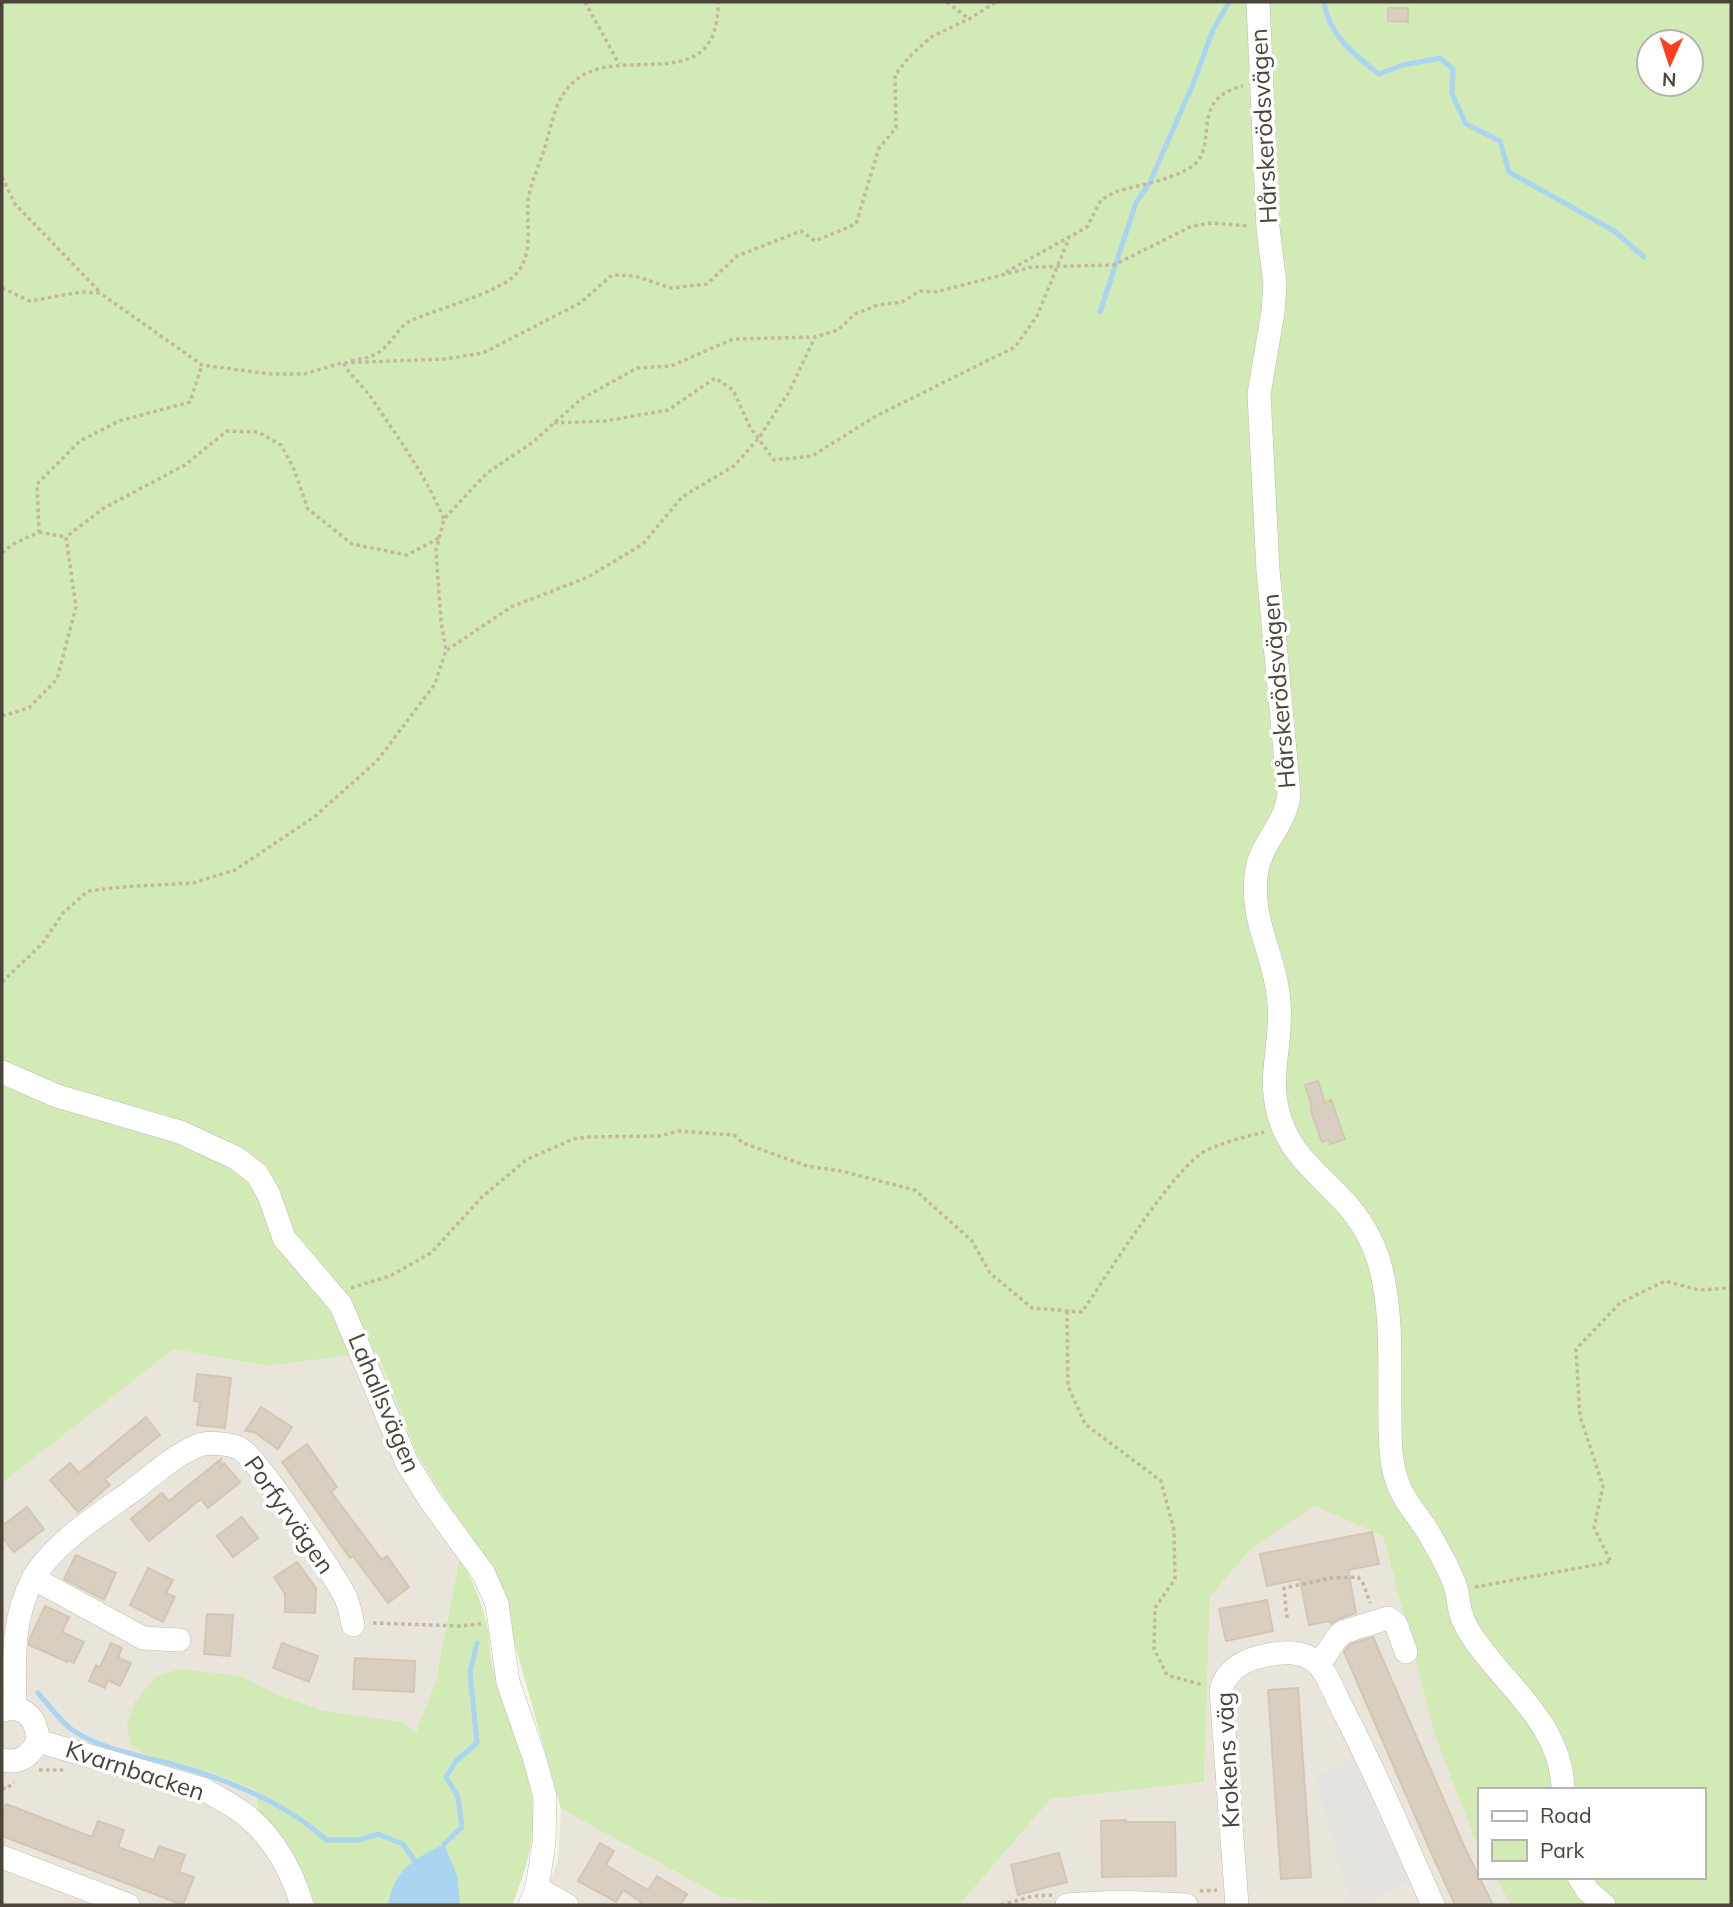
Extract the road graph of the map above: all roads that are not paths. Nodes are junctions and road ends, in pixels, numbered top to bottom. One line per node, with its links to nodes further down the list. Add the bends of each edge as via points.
1 (1258, 2): 11 (street, Hårskerödsvägen, via 1268,228 1275,284 1259,394 1268,570 1289,794 1284,817 1258,866 1254,893 1279,1002 1273,1094 1295,1152 1348,1205 1377,1253 1390,1318 1390,1439 1397,1481 1457,1590 1466,1627 1529,1704 1557,1751)
2 (2, 1072): 14 (street, Lahallsvägen, via 57,1096 180,1132 236,1158 257,1174 284,1238 333,1293 352,1328 407,1463 484,1574 497,1604 508,1682 545,1797 546,1820)
3 (33, 1578): 4 (street, Porfyrvägen, via 64,1543 176,1457 200,1444 221,1444 241,1449 260,1468 346,1597); 5 (street, via 143,1638); 8 (street, Porfyrvägen, via 15,1631)
4 (354, 1625)
5 (179, 1640)
6 (1406, 1652): 7 (street, via 1388,1618 1343,1632)
7 (1319, 1665): 20 (street, Krokens väg, via 1304,1655 1271,1654 1250,1660 1225,1678 1222,1690); 21 (street, via 1367,1756)
8 (9, 1709): 9 (street, via 33,1719)
9 (38, 1741): 10 (street, via 26,1757); 16 (street, Kvarnbacken, via 203,1789 227,1803 249,1818 277,1849)
10 (2, 1759)
11 (1563, 1788)
12 (2, 1857): 15 (street)
13 (1580, 1879): 22 (street)
14 (533, 1897): 17 (street)
15 (128, 1905)
16 (302, 1905)
17 (567, 1905)
18 (1067, 1905): 19 (street)
19 (1186, 1905)
20 (1237, 1905)
21 (1433, 1905)
22 (1604, 1905)

